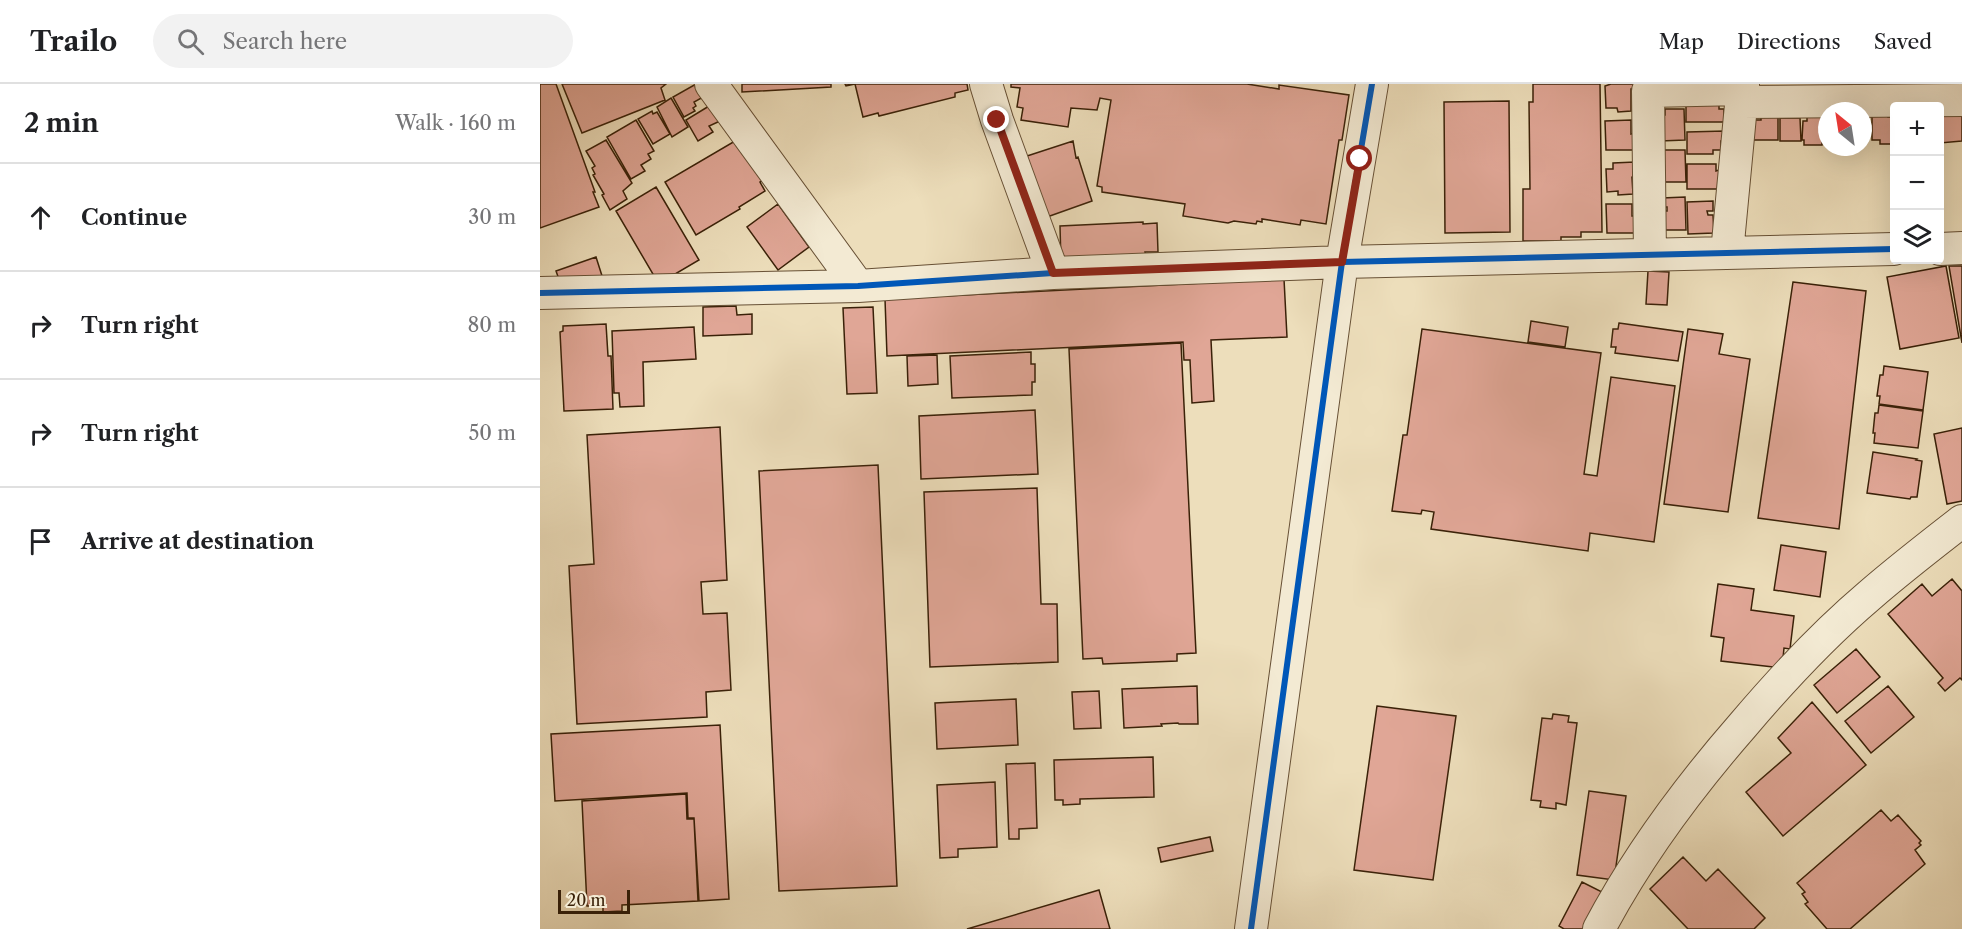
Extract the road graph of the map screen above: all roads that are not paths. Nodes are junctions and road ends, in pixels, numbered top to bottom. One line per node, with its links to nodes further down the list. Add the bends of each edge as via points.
1 (711, 84): 13 (street)
2 (986, 84): 12 (street)
3 (1372, 84): 11 (street)
4 (1743, 92): 5 (street); 9 (street); 10 (street, via 1648,91)
5 (1962, 100)
6 (1962, 248): 8 (street)
7 (1890, 249): 9 (street)
8 (1944, 249)
9 (1727, 253): 10 (street)
10 (1650, 255): 11 (street)
11 (1342, 262): 12 (street); 16 (street)
12 (1053, 273): 13 (street)
13 (858, 286): 14 (street)
14 (540, 293)
15 (1962, 520): 17 (street, via 1869,596 1786,676 1705,769 1661,828)
16 (1251, 929)
17 (1599, 929)

